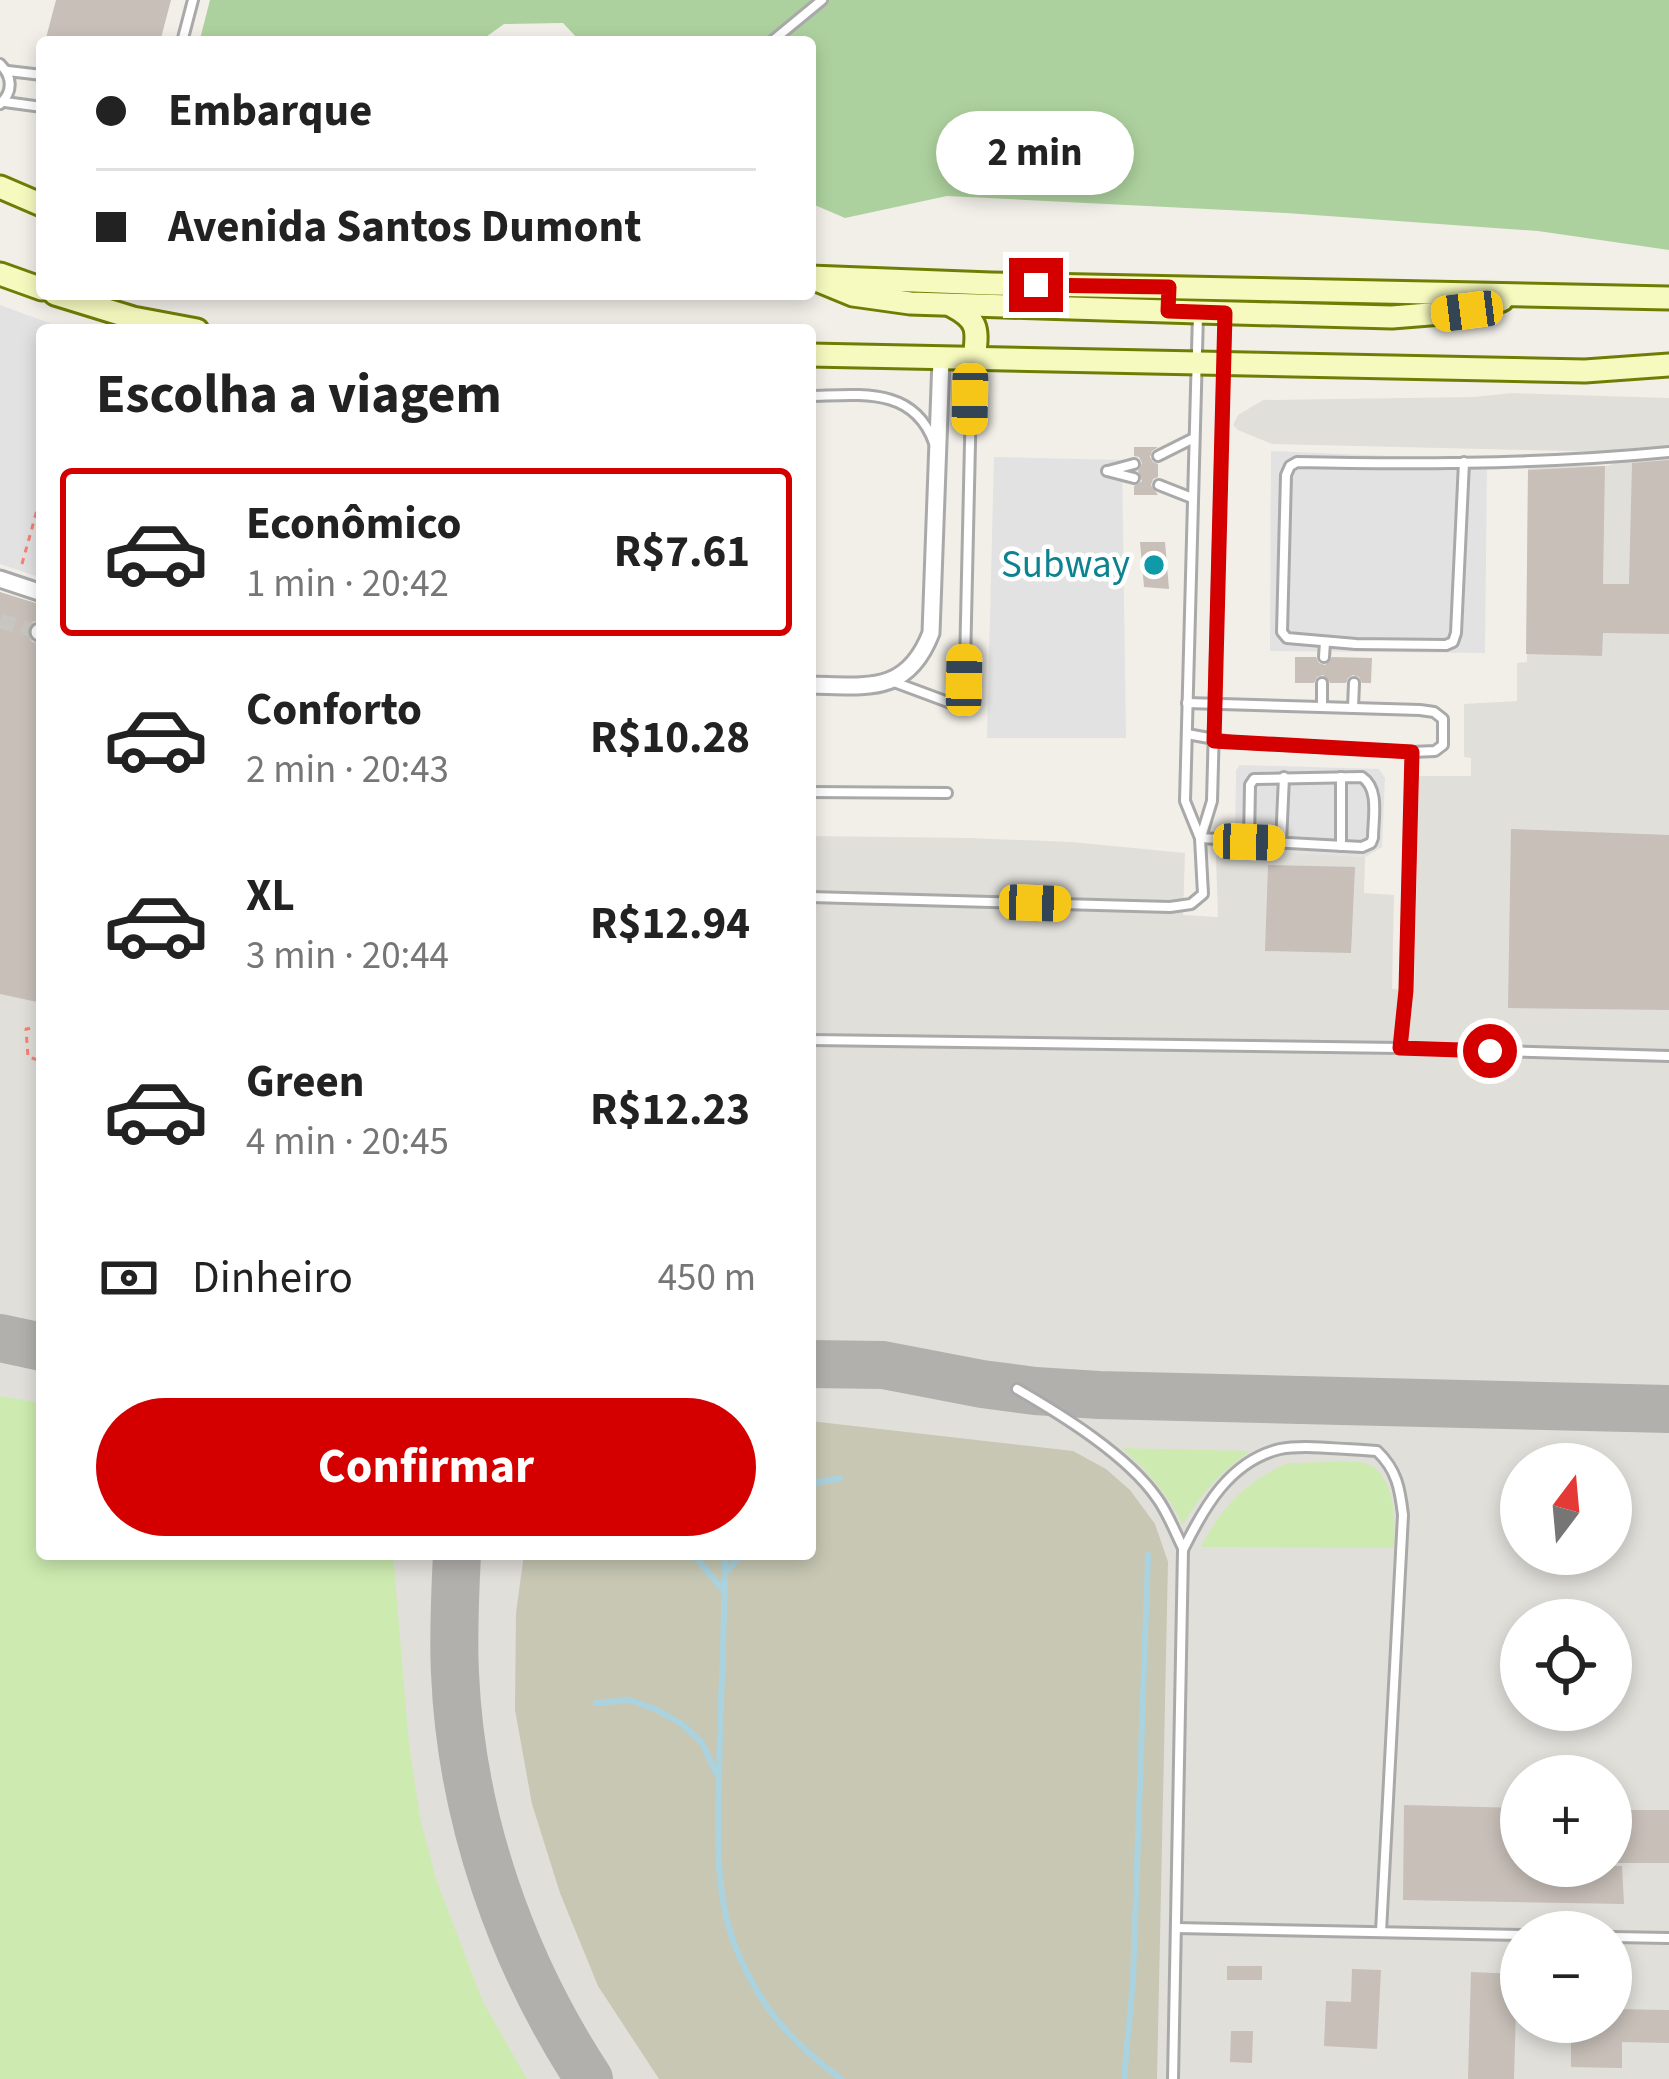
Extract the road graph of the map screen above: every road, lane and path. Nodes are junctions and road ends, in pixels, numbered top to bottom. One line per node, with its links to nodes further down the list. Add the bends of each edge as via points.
1 (193, 0): 3 (lane)
2 (822, 0): 4 (lane)
3 (184, 36)
4 (778, 36)
5 (3, 68): 6 (lane); 7 (lane, via 10,87)
6 (36, 74)
7 (2, 103): 8 (lane)
8 (36, 106)
9 (0, 187): 10 (main road)
10 (36, 202)
11 (0, 274): 14 (main road)
12 (816, 277): 15 (main road)
13 (816, 280): 19 (main road, via 854,296)
14 (36, 287)
15 (1169, 287): 16 (main road); 20 (main road)
16 (1520, 294): 17 (main road); 22 (main road, via 1433,315)
17 (1669, 298)
18 (76, 300): 23 (main road)
19 (949, 304): 20 (main road); 26 (main road, via 974,322)
20 (1168, 311): 21 (main road)
21 (1198, 312): 22 (main road); 27 (lane)
22 (1225, 313): 28 (lane)
23 (166, 324)
24 (816, 355): 25 (main road)
25 (941, 358): 26 (main road); 32 (street)
26 (974, 359): 27 (main road); 48 (lane, via 964,708)
27 (1195, 364): 28 (main road); 31 (lane)
28 (1223, 364): 29 (main road); 53 (lane)
29 (1669, 364)
30 (816, 396): 32 (lane, via 890,398 928,426)
31 (1194, 439): 34 (lane); 39 (lane)
32 (936, 450): 48 (street, via 931,633 922,656)
33 (1669, 452): 35 (lane)
34 (1158, 456)
35 (1464, 462): 44 (lane, via 1290,466 1282,632); 45 (lane, via 1453,642)
36 (1134, 464): 37 (lane, via 1107,471)
37 (1134, 478)
38 (1159, 485): 39 (lane)
39 (1192, 498): 52 (lane)
40 (36, 514): 41 (path)
41 (22, 564)
42 (0, 579): 43 (street)
43 (36, 591)
44 (1325, 642): 45 (lane); 46 (lane)
45 (1355, 644): 47 (lane)
46 (1324, 657)
47 (1355, 658)
48 (892, 682): 51 (street)
49 (1322, 683): 54 (lane)
50 (1354, 683): 55 (lane)
51 (816, 685)
52 (1187, 703): 53 (lane); 56 (lane)
53 (1214, 703): 54 (lane); 57 (lane)
54 (1322, 707): 55 (lane)
55 (1354, 708): 58 (lane, via 1420,710 1443,719 1444,745)
56 (1186, 734): 57 (lane); 63 (lane, via 1185,801)
57 (1214, 741): 58 (lane); 63 (lane, via 1212,801)
58 (1412, 752): 70 (lane)
59 (1340, 777): 60 (lane); 66 (lane); 66 (lane, via 1362,777 1373,791 1371,843)
60 (1284, 778): 64 (lane, via 1250,785); 65 (lane)
61 (816, 792): 62 (lane)
62 (947, 793)
63 (1200, 838): 64 (lane); 67 (lane, via 1203,894 1183,907)
64 (1249, 842): 65 (lane)
65 (1281, 843): 66 (lane)
66 (1341, 846)
67 (816, 897)
68 (36, 1028): 72 (path, via 26,1029 28,1057)
69 (816, 1040): 70 (lane)
70 (1400, 1048): 71 (lane)
71 (1669, 1056)
72 (36, 1059)
73 (1017, 1389): 74 (lane, via 1097,1440 1141,1480)
74 (1184, 1550): 75 (lane); 76 (lane, via 1212,1496 1259,1456 1284,1448 1377,1451 1398,1480 1403,1515)
75 (1176, 1928): 76 (lane); 80 (lane)
76 (1382, 1932): 77 (lane)
77 (1500, 1935)
78 (1632, 1937): 79 (lane)
79 (1669, 1938)
80 (1173, 2079)

